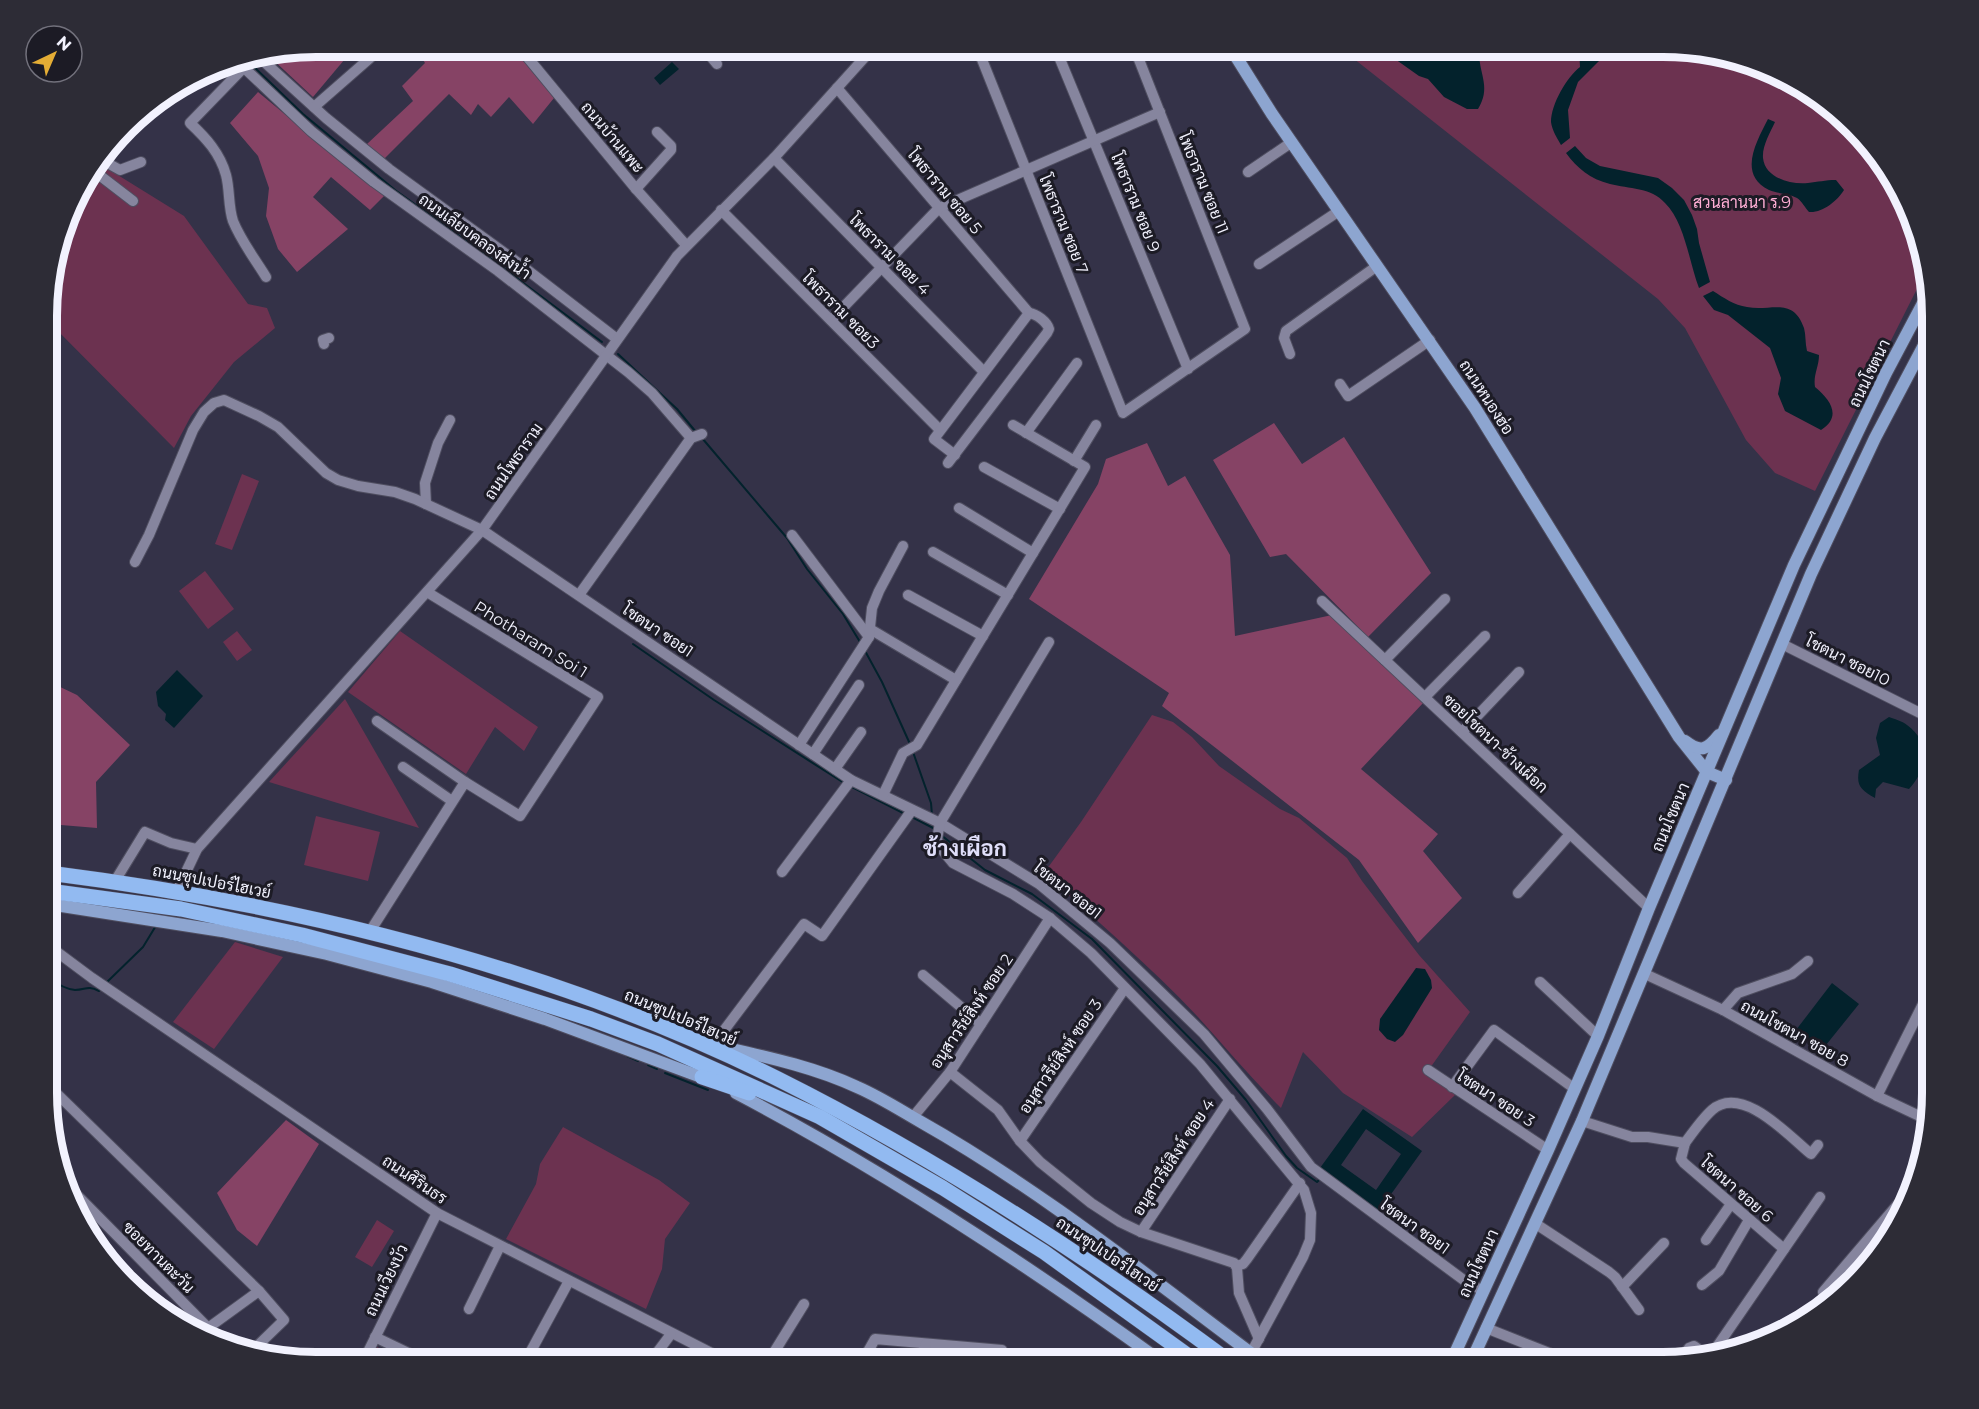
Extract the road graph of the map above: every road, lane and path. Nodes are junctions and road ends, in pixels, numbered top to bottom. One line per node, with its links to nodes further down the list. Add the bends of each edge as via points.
1 (527, 57): 25 (street, ถนนบ้านแพะ)
2 (711, 57): 10 (street)
3 (863, 57): 13 (street, ถนนโพธาราม)
4 (981, 57): 22 (street, โพธาราม ซอย 7)
5 (1059, 57): 17 (street, โพธาราม ซอย 9)
6 (1138, 57): 15 (street, โพธาราม ซอย 11)
7 (1237, 57): 18 (main road, ถนนหนองฮ่อ)
8 (370, 58): 14 (street)
9 (265, 62): 14 (street, ถนนเลียบคลองส่งน้ำ)
10 (717, 64)
11 (244, 68): 42 (street, ถนนเลียบคลองส่งน้ำ, via 311,131 374,182)
12 (237, 70): 34 (street, via 190,123 218,153 226,175 233,220)
13 (837, 88): 19 (street, ถนนโพธาราม); 27 (street, โพธาราม ซอย 5)
14 (314, 107): 38 (street, ถนนเลียบคลองส่งน้ำ, via 389,169)
15 (1160, 112): 17 (street); 44 (street, โพธาราม ซอย 11, via 1245,329)
16 (657, 132): 25 (street, via 671,150)
17 (1094, 141): 22 (street); 44 (street, โพธาราม ซอย 9)
18 (1292, 142): 23 (street); 29 (main road, ถนนหนองฮ่อ)
19 (774, 158): 28 (street, ถนนโพธาราม); 33 (street, โพธาราม ซอย 4)
20 (141, 162): 21 (street, via 120,170)
21 (107, 163)
22 (1026, 170): 27 (street); 44 (street, โพธาราม ซอย 7, via 1123,412)
23 (1248, 172)
24 (99, 175): 26 (street)
25 (636, 189): 30 (street, ถนนบ้านแพะ)
26 (133, 201)
27 (939, 208): 33 (street); 36 (street, โพธาราม ซอย 5)
28 (721, 210): 30 (street, ถนนโพธาราม); 37 (street, โพธาราม ซอย3)
29 (1339, 211): 31 (street); 32 (main road, ถนนหนองฮ่อ)
30 (686, 245): 38 (street, ถนนโพธาราม)
31 (1259, 264)
32 (1377, 266): 39 (main road, ถนนหนองฮ่อ); 41 (street, via 1286,331 1284,338)
33 (882, 267): 37 (street); 45 (street, โพธาราม ซอย 4)
34 (266, 277)
35 (1921, 306): 63 (main road, ถนนโชตนา)
36 (1029, 313): 45 (street); 50 (street, โพธาราม ซอย 5, via 1047,323 1047,333 952,459 934,439)
37 (831, 321): 50 (street, โพธาราม ซอย3)
38 (617, 339): 42 (street, ถนนโพธาราม)
39 (1430, 340): 46 (street, via 1348,396); 86 (main road, ถนนหนองฮ่อ)
40 (1922, 349): 64 (main road, ถนนโชตนา)
41 (1290, 354)
42 (606, 355): 57 (street, ถนนโพธาราม); 68 (street, ถนนเลียบคลองส่งน้ำ, via 696,436)
43 (1077, 363): 51 (street)
44 (1188, 369)
45 (984, 372): 50 (street)
46 (1340, 384)
47 (450, 420): 54 (street, via 425,483)
48 (1013, 425): 51 (street)
49 (1096, 426): 52 (street)
50 (940, 430)
51 (1026, 433): 52 (street)
52 (1074, 460): 56 (street, via 1085,467)
53 (984, 467): 56 (street)
54 (426, 504): 57 (street, โชตนา ซอย1); 62 (street, โชตนา ซอย1, via 395,492 338,480 278,427 224,400 204,412 193,430)
55 (959, 508): 61 (street)
56 (1060, 509): 61 (street)
57 (482, 530): 65 (street, ถนนโพธาราม); 68 (street, โชตนา ซอย1)
58 (792, 535): 71 (street)
59 (903, 546): 71 (street, via 872,608)
60 (933, 552): 67 (street)
61 (1033, 553): 67 (street)
62 (135, 562)
63 (1794, 565): 64 (main road); 83 (main road, ถนนโชตนา)
64 (1811, 573): 75 (main road, ถนนโชตนา)
65 (427, 592): 94 (street, Photharam Soi 1, via 597,697 520,816); 100 (street, ถนนโพธาราม)
66 (908, 594): 72 (street)
67 (1008, 595): 72 (street)
68 (579, 596): 87 (street, โชตนา ซอย1)
69 (1445, 599): 76 (street)
70 (1322, 601): 76 (street, ซอยโชตนา-ช้างเผือก)
71 (869, 633): 78 (street); 87 (street, via 862,650)
72 (983, 636): 78 (street)
73 (1485, 636): 80 (street)
74 (1049, 642): 98 (street)
75 (1782, 644): 81 (street, โชตนา ซอย10); 93 (main road, ถนนโชตนา)
76 (1385, 660): 80 (street, ซอยโชตนา-ช้างเผือก)
77 (1519, 672): 85 (street)
78 (956, 680): 95 (street, via 917,745 903,753)
79 (859, 685): 88 (street)
80 (1425, 697): 85 (street, ซอยโชตนา-ช้างเผือก)
81 (1922, 714)
82 (377, 721): 94 (street)
83 (1724, 729): 86 (main road, via 1703,749 1694,748); 91 (main road, ถนนโชตนา)
84 (861, 732): 90 (street)
85 (1462, 732): 99 (street, ซอยโชตนา-ช้างเผือก)
86 (1679, 737): 91 (main road, ถนนหนองฮ่อ)
87 (799, 745): 88 (street, โชตนา ซอย1)
88 (813, 754): 90 (street, โชตนา ซอย1)
89 (403, 767): 96 (street)
90 (835, 769): 92 (street, โชตนา ซอย1)
91 (1707, 772): 93 (main road); 108 (main road, ถนนโชตนา)
92 (851, 780): 95 (street, โชตนา ซอย1); 101 (street)
93 (1726, 780): 115 (main road, ถนนโชตนา)
94 (465, 782): 96 (street)
95 (883, 795): 97 (street, โชตนา ซอย1)
96 (452, 801): 110 (street)
97 (912, 810): 98 (street, โชตนา ซอย1); 124 (street, via 822,936 804,924)
98 (940, 823): 109 (street, via 939,846 953,863); 137 (street, โชตนา ซอย1, via 1039,884 1110,943 1204,1034)
99 (1570, 834): 106 (street); 108 (street, ซอยโชตนา-ช้างเผือก)
100 (197, 849): 103 (street, via 145,832); 104 (street, ถนนโพธาราม)
101 (782, 872)
102 (57, 874): 103 (highway, ถนนซุปเปอร์ไฮเวย์)
103 (114, 881): 104 (highway, ถนนซุปเปอร์ไฮเวย์)
104 (177, 891): 110 (highway, ถนนซุปเปอร์ไฮเวย์)
105 (57, 892): 111 (highway, ถนนซุปเปอร์ไฮเวย์, via 181,909)
106 (1518, 893)
107 (57, 905): 113 (main road, via 172,922)
108 (1649, 908): 122 (main road, ถนนโชตนา)
109 (1050, 918): 118 (street); 121 (street, อนุสาวรีย์สิงห์ ซอย 2)
110 (369, 933): 123 (highway, ถนนซุปเปอร์ไฮเวย์, via 515,974)
111 (302, 935): 113 (highway); 133 (highway, ถนนซุปเปอร์ไฮเวย์, via 450,974 591,1019 688,1057)
112 (57, 952): 147 (street, ถนนศิรินธร)
113 (327, 954): 127 (main road, via 472,993)
114 (1808, 961): 120 (street, via 1792,974 1738,993)
115 (1644, 974): 120 (street, ถนนโชตนา ซอย 8); 136 (main road, ถนนโชตนา)
116 (923, 975): 121 (street)
117 (1540, 982): 122 (street)
118 (1125, 988): 132 (street); 138 (street, อนุสาวรีย์สิงห์ ซอย 3)
119 (1922, 1006): 131 (street)
120 (1724, 1010): 131 (street, ถนนโชตนา ซอย 8)
121 (981, 1024): 126 (street, อนุสาวรีย์สิงห์ ซอย 2)
122 (1598, 1035): 129 (main road, ถนนโชตนา)
123 (692, 1041): 124 (main road); 187 (highway, ถนนซุปเปอร์ไฮเวย์, via 776,1078 949,1172 1084,1258)
124 (713, 1045): 134 (main road, via 835,1077)
125 (1428, 1070): 128 (street, โชตนา ซอย 3)
126 (950, 1072): 134 (street, อนุสาวรีย์สิงห์ ซอย 2); 138 (street, via 998,1110)
127 (702, 1077): 133 (highway); 185 (main road, via 795,1125 929,1205)
128 (1452, 1087): 129 (street, via 1494,1030); 142 (street, โชตนา ซอย 3)
129 (1575, 1089): 142 (main road, ถนนโชตนา)
130 (57, 1093): 160 (street)
131 (1877, 1095): 135 (street, ถนนโชตนา ซอย 8)
132 (1230, 1100): 139 (street); 151 (street, อนุสาวรีย์สิงห์ ซอย 4)
133 (820, 1117): 186 (highway, ถนนซุปเปอร์ไฮเวย์, via 1015,1233)
134 (913, 1117): 188 (main road, via 1052,1205)
135 (1921, 1117)
136 (1582, 1121): 140 (street, โชตนา ซอย 6, via 1632,1137); 150 (main road, ถนนโชตนา)
137 (1282, 1130): 139 (street); 161 (street, โชตนา ซอย1, via 1322,1177)
138 (1020, 1141): 151 (street, via 1077,1193)
139 (1266, 1143): 143 (street)
140 (1685, 1143): 141 (street, via 1712,1110 1731,1103 1761,1113 1810,1154); 146 (street, โชตนา ซอย 6, via 1681,1159 1684,1163)
141 (1818, 1145)
142 (1548, 1150): 161 (main road, ถนนโชตนา)
143 (1300, 1183): 156 (street, via 1247,1259); 170 (street, via 1311,1213 1310,1240)
144 (1820, 1197): 155 (street)
145 (79, 1198): 166 (street, ซอยทานตะวัน)
146 (1731, 1204): 149 (street, โชตนา ซอย 6); 152 (street)
147 (437, 1213): 154 (street, ถนนศิรินธร); 169 (street, ถนนเวียงบัว)
148 (1889, 1218): 162 (street, via 1823,1292)
149 (1749, 1220): 155 (street, โชตนา ซอย 6); 158 (street, via 1719,1271)
150 (1536, 1224): 159 (street, via 1609,1272); 167 (main road, ถนนโชตนา)
151 (1142, 1232): 156 (street)
152 (1706, 1240)
153 (1664, 1243): 159 (street)
154 (500, 1246): 157 (street, ถนนศิรินธร); 164 (street)
155 (1784, 1249): 173 (street)
156 (1236, 1266): 170 (street, via 1239,1293)
157 (569, 1281): 168 (street, ถนนศิรินธร); 178 (street)
158 (1702, 1285)
159 (1622, 1287): 165 (street)
160 (259, 1291): 166 (street); 172 (street, via 284,1320)
161 (1483, 1291): 190 (main road, ถนนโชตนา)
162 (1826, 1294)
163 (804, 1304): 181 (street)
164 (469, 1309)
165 (1639, 1310)
166 (208, 1328)
167 (1486, 1328): 191 (main road, ถนนโชตนา); 192 (street)
168 (671, 1334): 179 (street); 180 (street, ถนนศิรินธร)
169 (375, 1336): 176 (street, ถนนเวียงบัว); 177 (street)
170 (1259, 1339): 189 (street)
171 (926, 1344): 182 (street, via 875,1339); 183 (street); 184 (street, via 999,1349)
172 (258, 1345)
173 (1717, 1346)
174 (1699, 1350): 175 (street, via 1694,1346)
175 (1687, 1351)
176 (368, 1352)
177 (407, 1352)
178 (530, 1352)
179 (658, 1352)
180 (708, 1352)
181 (774, 1352)
182 (868, 1352)
183 (922, 1352)
184 (998, 1352)
185 (1148, 1352)
186 (1183, 1352)
187 (1216, 1352)
188 (1250, 1352)
189 (1252, 1352)
190 (1456, 1352)
191 (1475, 1352)
192 (1547, 1352)

